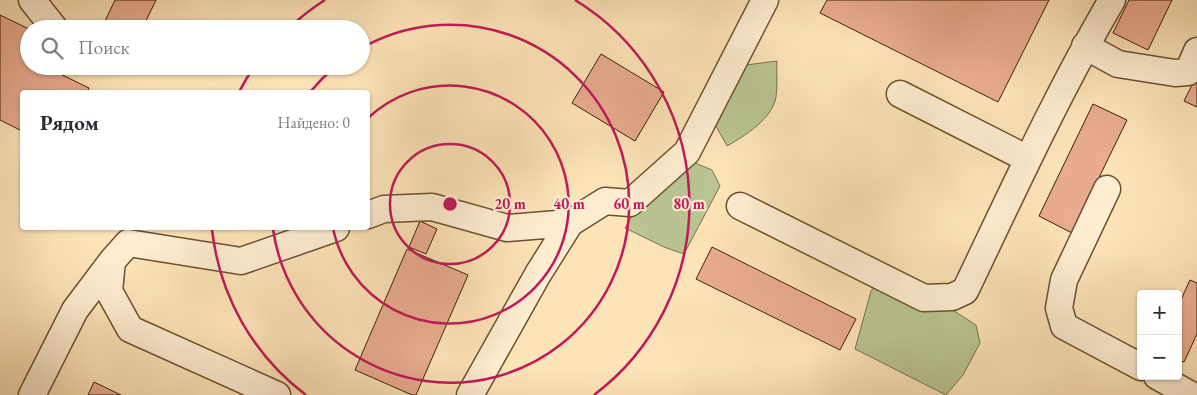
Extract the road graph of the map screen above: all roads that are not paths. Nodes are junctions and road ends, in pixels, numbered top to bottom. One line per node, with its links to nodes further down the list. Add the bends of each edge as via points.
1 (32, 0): 4 (lane)
2 (765, 0): 12 (lane, via 687,152 630,203 606,201)
3 (1112, 0): 5 (lane)
4 (48, 20)
5 (1085, 46): 6 (lane, via 1118,64 1175,73 1188,72); 8 (lane)
6 (1197, 51)
7 (900, 94): 8 (lane)
8 (1028, 159): 10 (lane, via 965,291 952,297 924,298)
9 (1106, 189): 15 (lane, via 1064,280 1059,308 1064,326)
10 (740, 206)
11 (370, 214): 12 (lane, via 384,209 432,207 507,228)
12 (570, 223): 19 (lane)
13 (330, 230): 14 (lane, via 241,261 128,243)
14 (112, 261): 17 (lane, via 75,310); 18 (lane, via 109,291 130,329)
15 (1137, 365)
16 (1164, 380): 20 (lane)
17 (32, 395)
18 (277, 395)
19 (470, 395)
20 (1191, 395)

